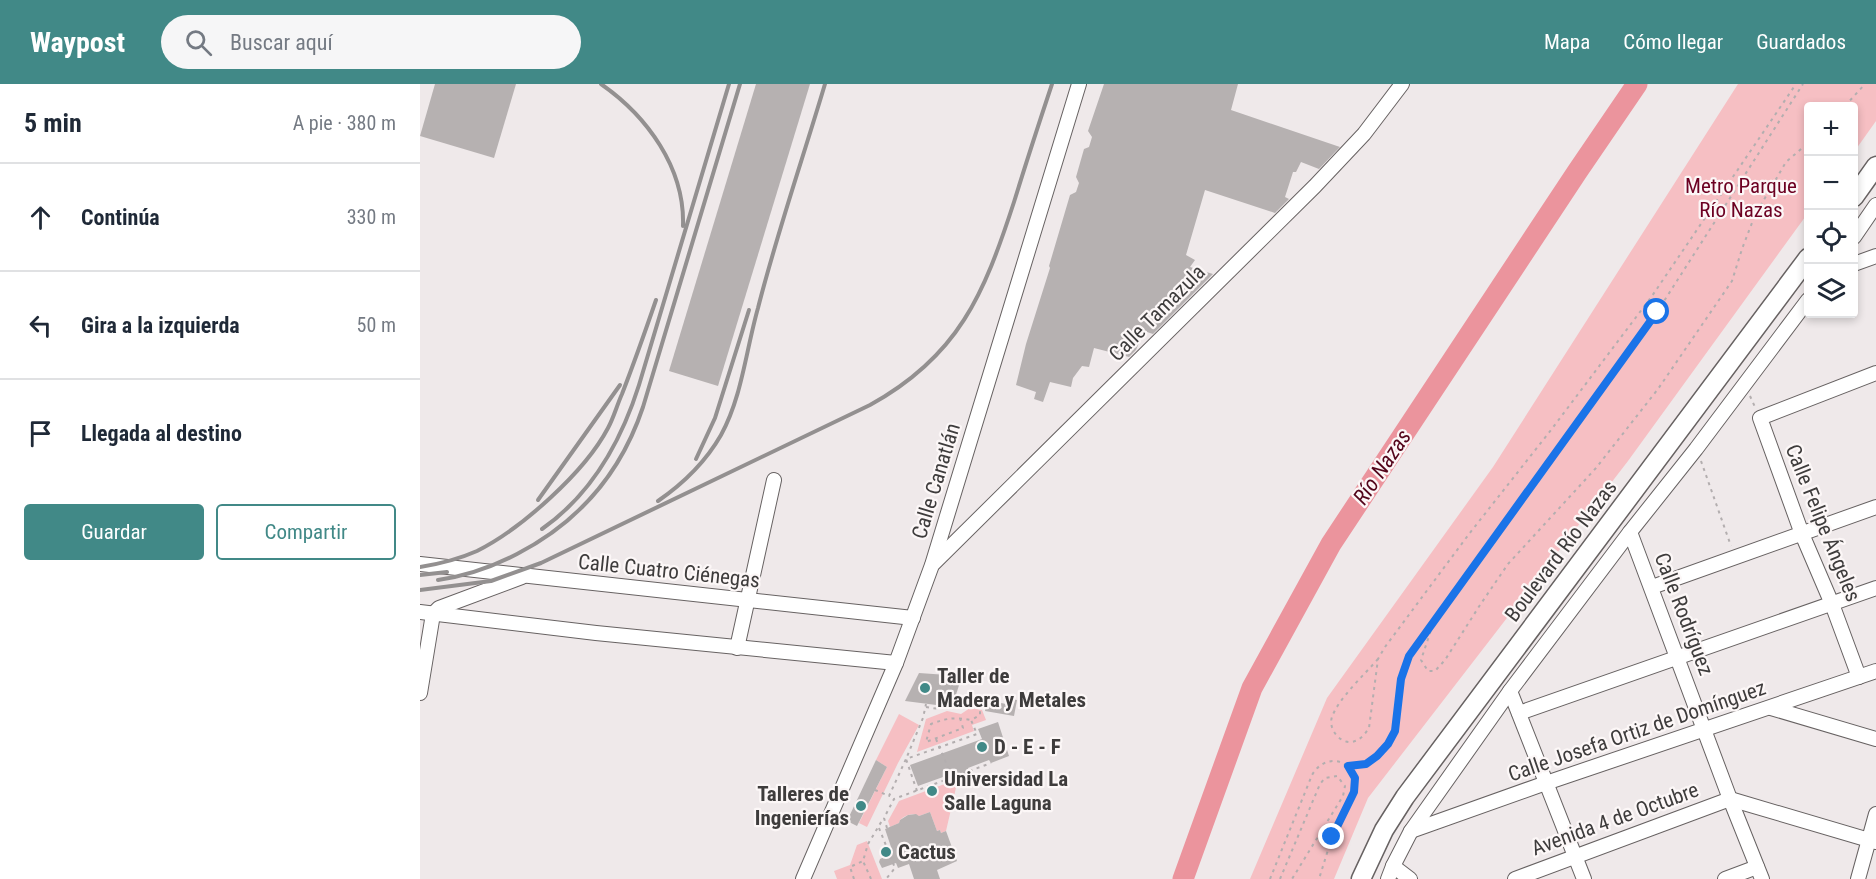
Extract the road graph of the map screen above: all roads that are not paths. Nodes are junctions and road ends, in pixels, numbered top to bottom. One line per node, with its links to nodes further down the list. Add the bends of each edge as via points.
1 (1079, 84): 17 (street, Calle Canatlán)
2 (1402, 84): 17 (street, Calle Tamazula, via 1364,134 1315,186)
3 (1876, 166): 4 (main road)
4 (1858, 191)
5 (1876, 205): 6 (street)
6 (1858, 231)
7 (1876, 256): 8 (street)
8 (1858, 263)
9 (1805, 264): 45 (main road, Boulevard Río Nazas, via 1405,797)
10 (1804, 307): 14 (street, Boulevard Río Nazas)
11 (1876, 373): 15 (street, Calle Felipe Ángeles, via 1760,418)
12 (774, 480): 21 (street)
13 (1876, 507): 15 (street)
14 (1630, 532): 19 (street, Calle Rodríguez); 30 (street, Boulevard Río Nazas)
15 (1802, 534): 19 (street); 22 (street, Calle Felipe Ángeles)
16 (420, 564): 18 (street, Calle Cuatro Ciénegas)
17 (932, 565): 24 (street, Calle Canatlán)
18 (525, 576): 21 (street, Calle Cuatro Ciénegas); 23 (street)
19 (1652, 587): 26 (street, Calle Rodríguez)
20 (1876, 588): 22 (street)
21 (747, 601): 24 (street, Calle Cuatro Ciénegas); 25 (street)
22 (1833, 604): 26 (street); 29 (street, Calle Felipe Ángeles)
23 (426, 613): 25 (street); 31 (street)
24 (913, 618): 27 (street, Calle Canatlán)
25 (737, 648): 27 (street)
26 (1678, 658): 33 (street); 34 (street, Calle Rodríguez)
27 (896, 663): 44 (street, Calle Canatlán)
28 (1876, 671): 29 (street, Calle Josefa Ortiz de Domínguez)
29 (1859, 677): 32 (street, Calle Josefa Ortiz de Domínguez)
30 (1510, 691): 33 (street); 39 (street, Boulevard Río Nazas)
31 (420, 693)
32 (1771, 708): 34 (street, Calle Josefa Ortiz de Domínguez); 35 (street)
33 (1519, 713): 36 (street)
34 (1705, 730): 36 (street, Calle Josefa Ortiz de Domínguez); 37 (street, Calle Rodríguez)
35 (1876, 739)
36 (1546, 783): 39 (street, Calle Josefa Ortiz de Domínguez); 41 (street)
37 (1730, 799): 40 (street); 41 (street, Avenida 4 de Octubre); 43 (street, Calle Rodríguez)
38 (1876, 814): 40 (street)
39 (1411, 831): 42 (street, Boulevard Río Nazas)
40 (1872, 840): 50 (street)
41 (1574, 856): 47 (street, Avenida 4 de Octubre); 48 (street)
42 (1390, 872): 46 (street)
43 (1760, 873): 49 (street)
44 (803, 879)
45 (1361, 879)
46 (1410, 879)
47 (1515, 879)
48 (1584, 879)
49 (1725, 879)
50 (1858, 879)

